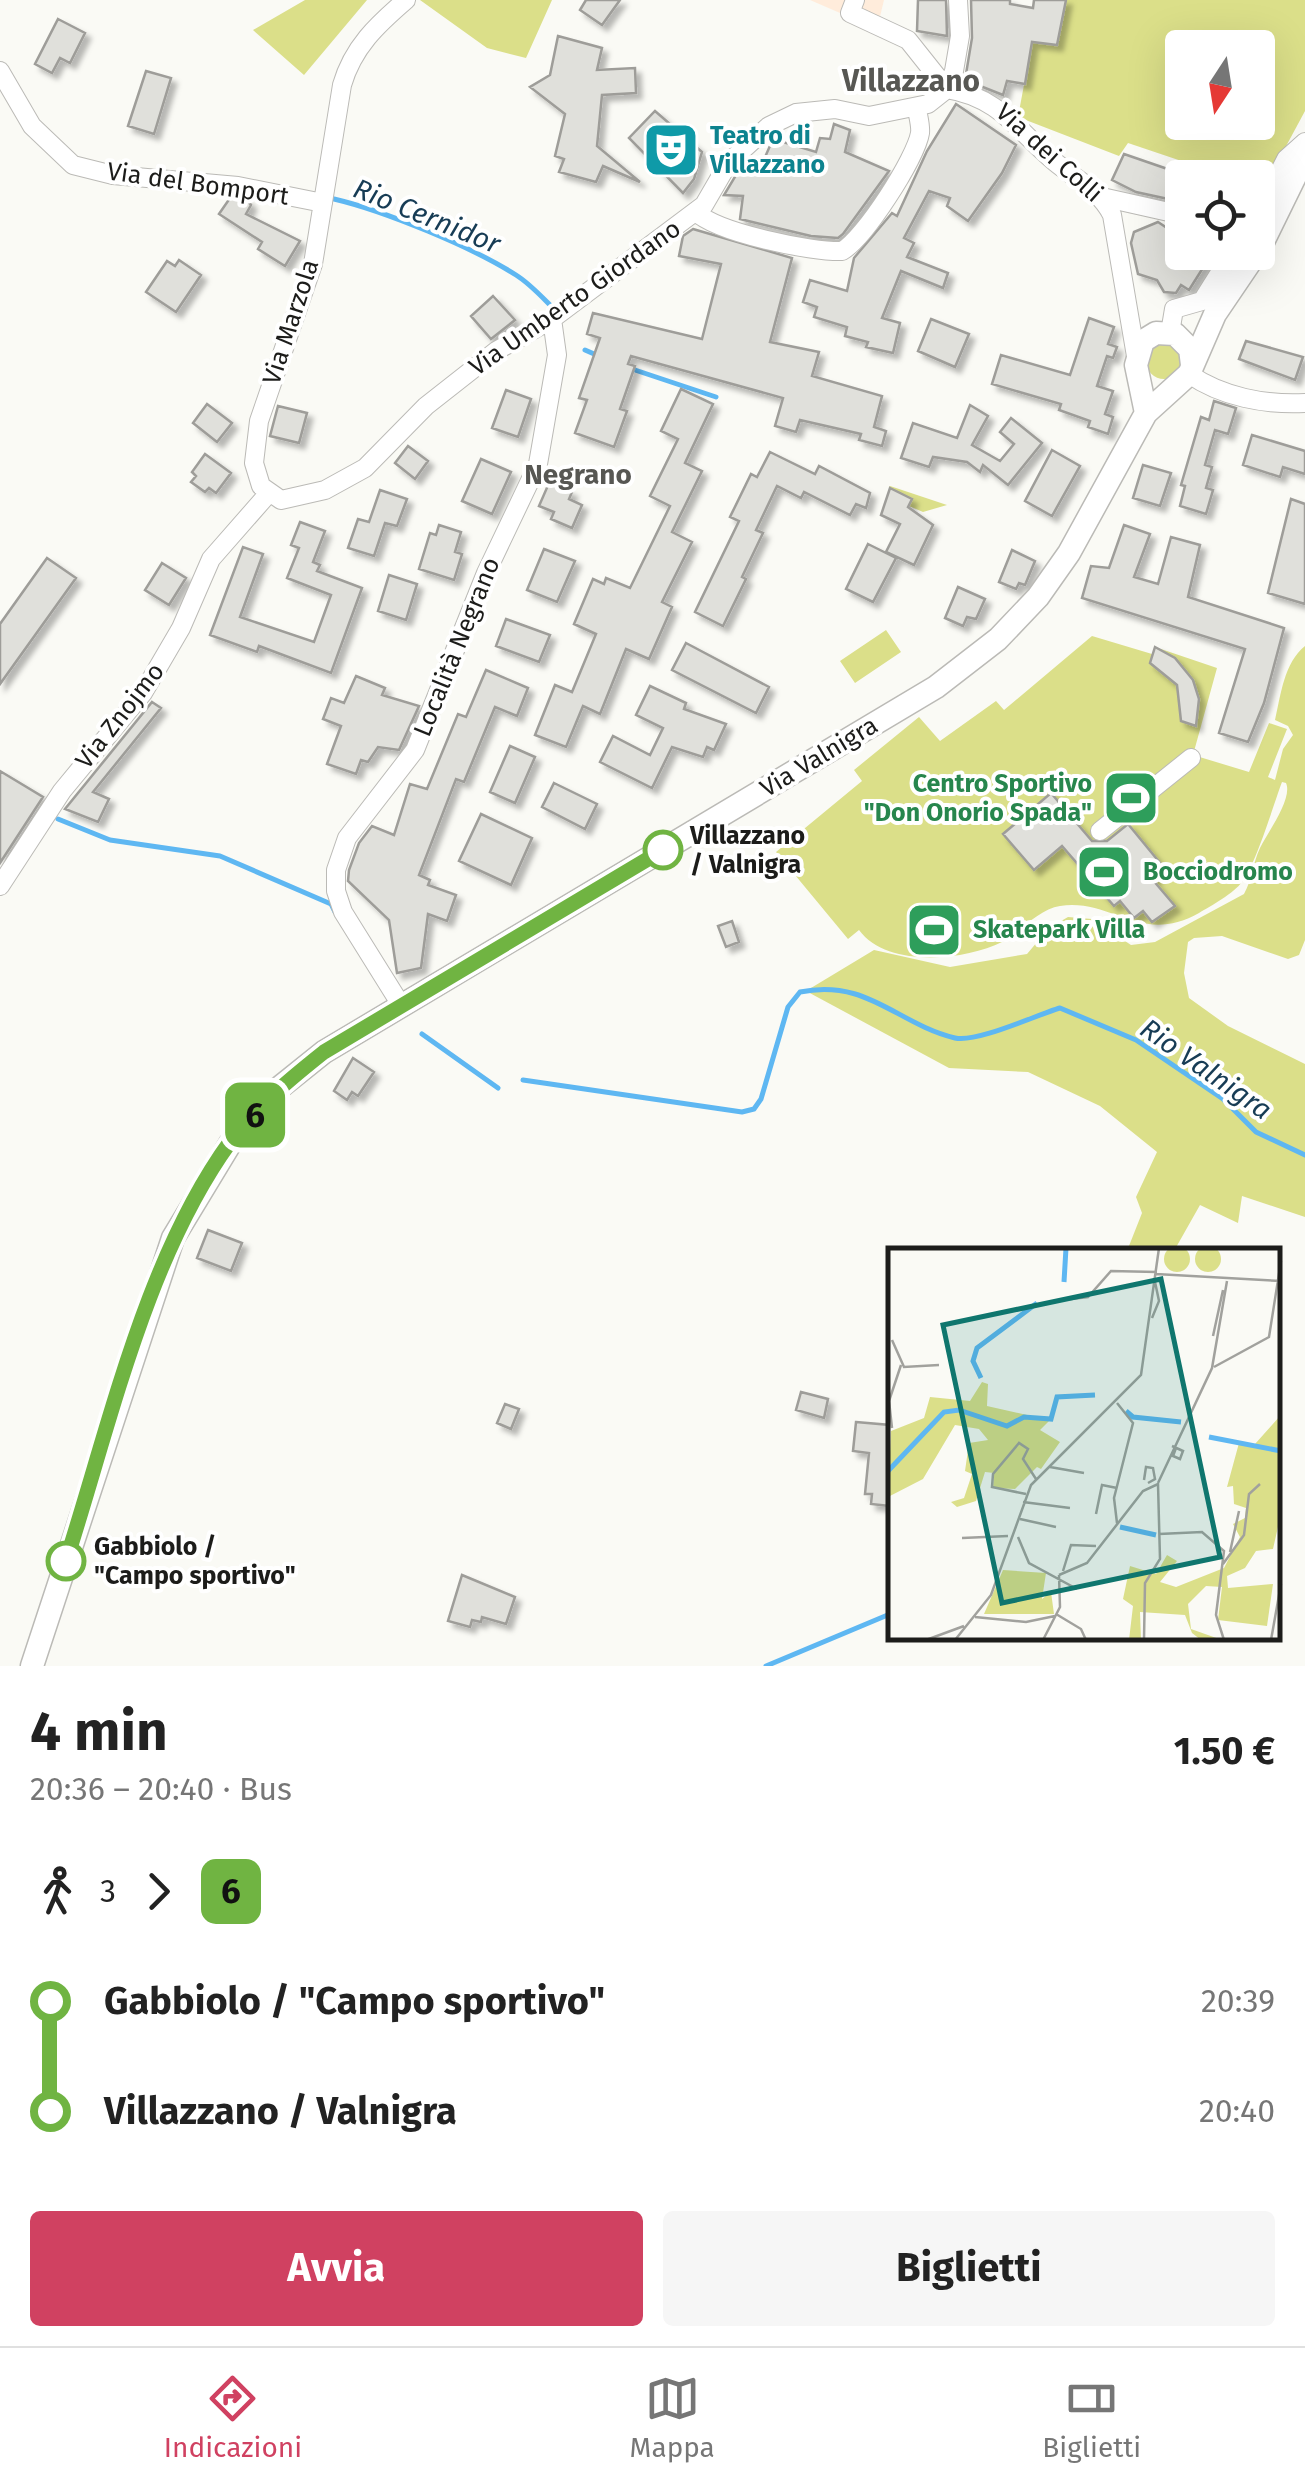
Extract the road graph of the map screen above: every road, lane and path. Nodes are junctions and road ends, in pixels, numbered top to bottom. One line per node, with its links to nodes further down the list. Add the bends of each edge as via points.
1 (406, 0): 11 (street, Via Marzola, via 373,28 349,62)
2 (856, 0): 5 (street, via 850,13 908,40)
3 (958, 0): 5 (street, via 960,30)
4 (0, 71): 11 (street, Via del Bomport, via 32,126 74,165)
5 (947, 89): 6 (street); 10 (street, Via dei Colli, via 989,100)
6 (917, 109): 13 (street, Via Umberto Giordano, via 796,113 769,126 729,162); 13 (street, via 920,132 897,180 859,238 842,251 717,226)
7 (1305, 142): 9 (street)
8 (1305, 156): 14 (main road)
9 (1275, 181)
10 (1102, 197): 12 (street); 17 (street, Via dei Colli, via 1112,215)
11 (323, 203): 25 (street, Via Marzola, via 305,294 258,421 254,463)
12 (1165, 211)
13 (696, 212): 19 (street, Via Umberto Giordano)
14 (1275, 216)
15 (1221, 270): 20 (street, via 1202,301 1174,309)
16 (1245, 270): 18 (main road)
17 (1129, 308): 20 (street); 21 (street, Via dei Colli)
18 (1215, 314): 20 (main road, via 1198,330); 22 (main road)
19 (552, 319): 25 (street, Via Umberto Giordano, via 496,351 426,406 350,478 297,500); 29 (street, Località Negrano, via 556,355 538,464 415,750 347,838 336,870 342,912)
20 (1168, 334): 21 (main road, via 1143,341); 22 (main road, via 1190,349)
21 (1137, 365): 22 (main road, via 1150,385); 24 (main road)
22 (1185, 376): 23 (street, via 1260,402); 24 (main road, Via Valnigra)
23 (1305, 403)
24 (1146, 413): 29 (main road, Via Valnigra, via 1053,576 1020,617 961,670)
25 (265, 490): 28 (street, Via Znojmo, via 212,559 144,693 71,779)
26 (1191, 758): 27 (street)
27 (1100, 831)
28 (0, 886)
29 (401, 1004): 30 (main road, Via Valnigra, via 279,1088 204,1181 150,1301)
30 (32, 1666)

